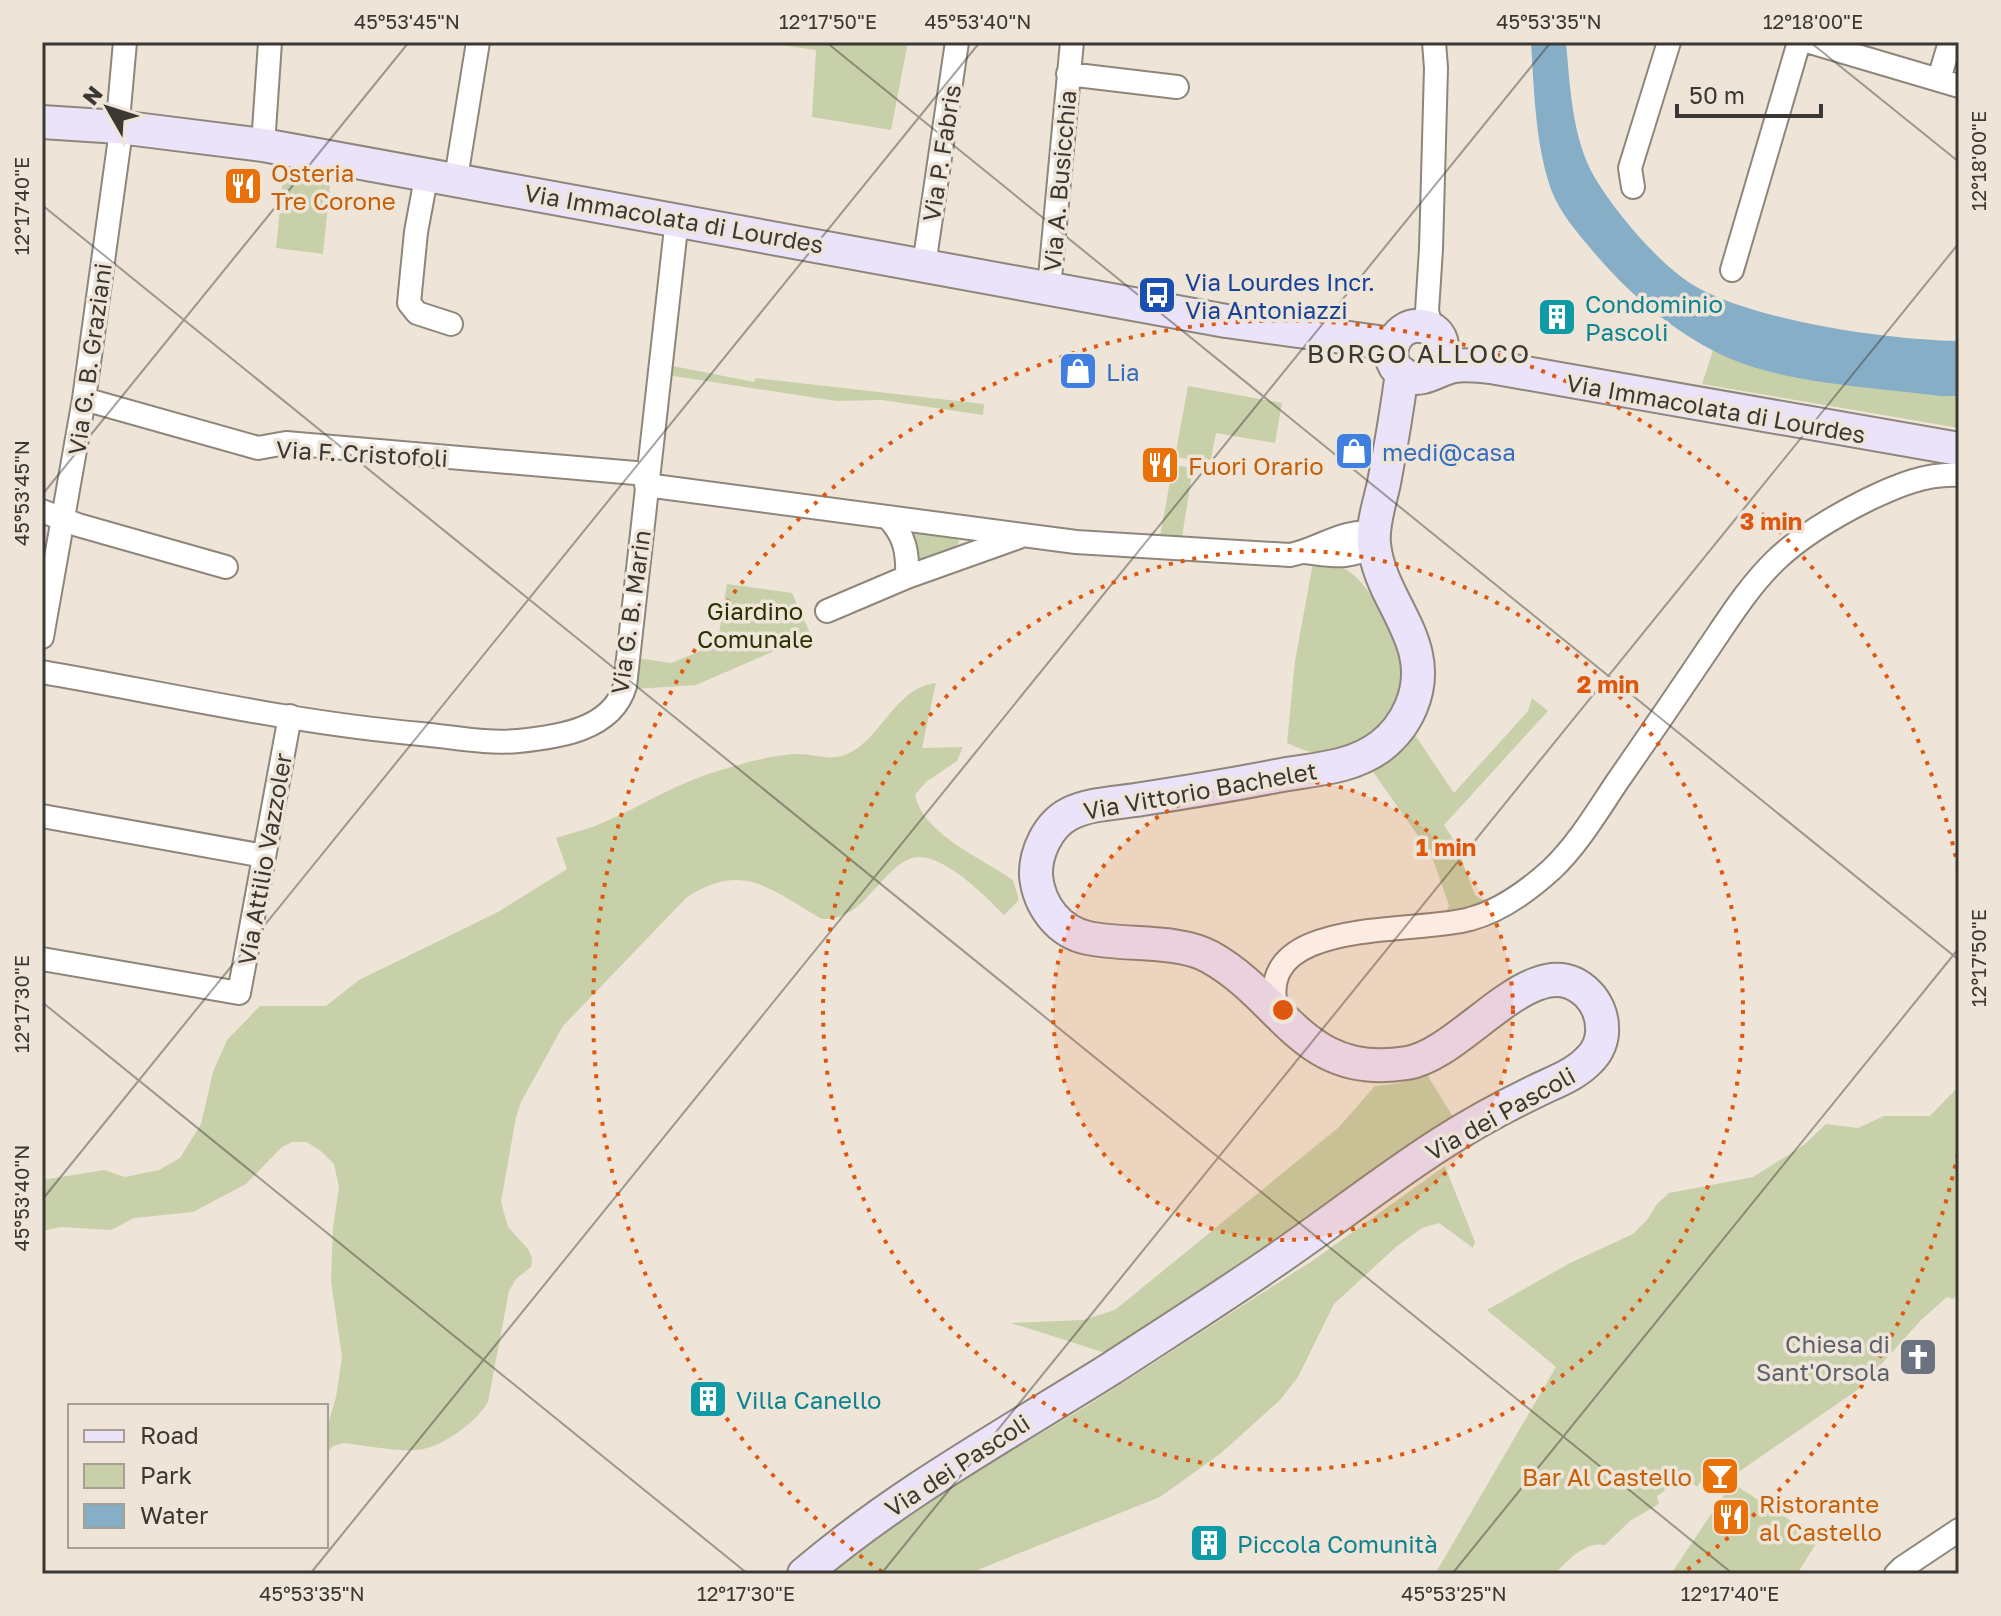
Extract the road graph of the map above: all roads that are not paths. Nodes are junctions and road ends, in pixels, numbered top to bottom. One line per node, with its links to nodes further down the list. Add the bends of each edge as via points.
1 (125, 42): 15 (street, Via G. B. Graziani)
2 (270, 42): 16 (street)
3 (478, 42): 17 (street)
4 (957, 42): 20 (street, Via P. Fabris)
5 (1072, 42): 11 (street, Via A. Busicchia)
6 (1434, 42): 24 (street, via 1435,113)
7 (1669, 42): 18 (street, via 1630,168)
8 (1799, 42): 21 (street)
9 (1810, 42): 12 (street)
10 (1950, 42): 12 (street)
11 (1068, 74): 13 (street, Via A. Busicchia); 22 (street, Via A. Busicchia)
12 (1949, 82)
13 (1177, 87)
14 (42, 122): 15 (street, Via Immacolata di Lourdes)
15 (119, 127): 16 (street, Via Immacolata di Lourdes); 25 (street, Via G. B. Graziani)
16 (263, 145): 17 (street, Via Immacolata di Lourdes)
17 (441, 176): 19 (street, Via Immacolata di Lourdes); 23 (street, via 416,232 409,303 417,313)
18 (1633, 187)
19 (677, 219): 20 (street, Via Immacolata di Lourdes); 28 (street, Via G. B. Marin)
20 (924, 265): 22 (street, Via Immacolata di Lourdes)
21 (1732, 270)
22 (1049, 288): 24 (street, Via Immacolata di Lourdes)
23 (451, 324)
24 (1417, 348): 26 (street, Via Immacolata di Lourdes, via 1474,365); 29 (street, Via Vittorio Bachelet)
25 (84, 399): 28 (street, Via F. Cristofoli, via 258,448 286,443); 32 (street, Via G. B. Graziani)
26 (1959, 449)
27 (1959, 475): 46 (street, via 1915,480 1879,494 1817,528 1777,559 1743,598 1572,848 1532,886 1470,919 1337,936 1306,945 1279,971 1274,993)
28 (646, 480): 31 (street); 42 (street, Via G. B. Marin, via 625,686 615,708 594,724 515,741 358,729)
29 (1382, 492): 34 (street, via 1361,521); 35 (street, Via Vittorio Bachelet)
30 (42, 511): 32 (street)
31 (888, 518): 33 (street); 38 (street, via 906,546)
32 (64, 519): 37 (street); 40 (street, Via G. B. Graziani)
33 (1024, 535): 36 (street, via 1231,553); 38 (street)
34 (1341, 535): 35 (street, via 1358,531); 36 (street)
35 (1365, 545): 36 (street); 46 (street, Via Vittorio Bachelet, via 1416,647 1418,677 1410,710 1382,745 1336,766 1069,814 1052,829 1037,861 1044,904 1072,933 1199,952 1224,966)
36 (1304, 552)
37 (226, 567)
38 (907, 577): 39 (street)
39 (827, 611)
40 (42, 637)
41 (42, 672): 42 (street, Via G. B. Marin)
42 (290, 716): 44 (street, Via Attilio Vazzoler)
43 (42, 816): 44 (street)
44 (264, 856): 45 (street, Via Attilio Vazzoler, via 239,993)
45 (42, 959)
46 (1278, 1014): 48 (street, Via dei Pascoli, via 1336,1058 1371,1066 1414,1062 1460,1038 1523,987 1551,979 1565,980 1588,994 1599,1011 1602,1035 1583,1066 1440,1144 1269,1265 894,1503)
47 (1959, 1530): 49 (street)
48 (825, 1561): 50 (street, Via dei Pascoli)
49 (1899, 1571)
50 (804, 1574)

